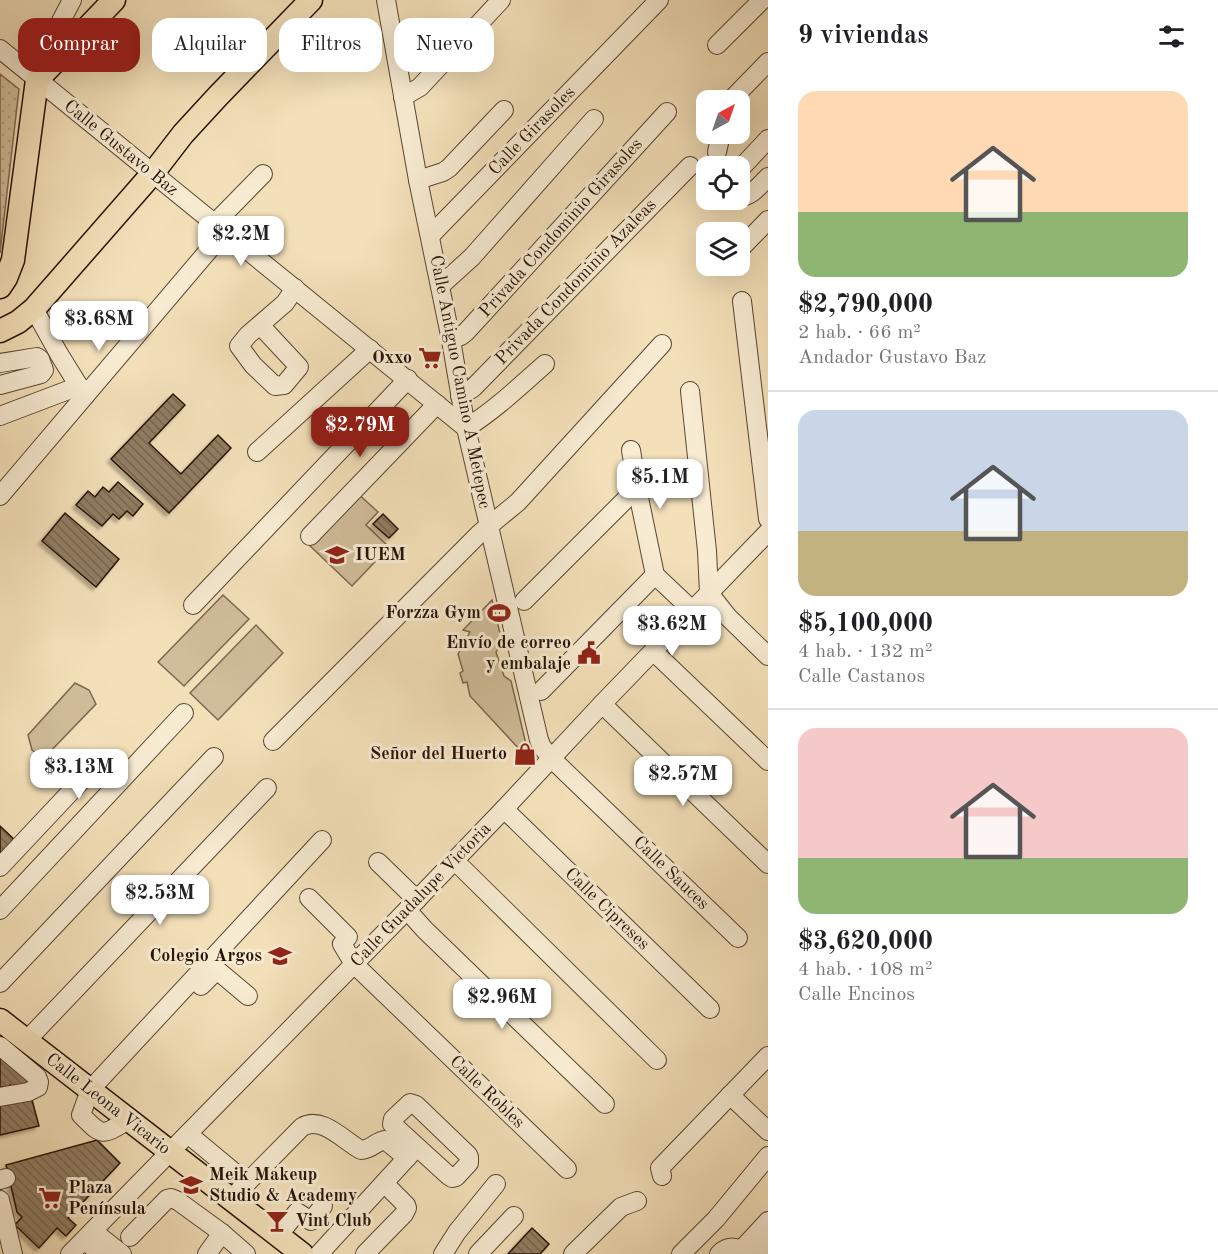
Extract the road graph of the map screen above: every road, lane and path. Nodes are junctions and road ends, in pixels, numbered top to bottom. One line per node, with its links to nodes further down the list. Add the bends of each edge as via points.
1 (72, 0): 11 (street, via 50,42)
2 (114, 0): 11 (main road)
3 (311, 0): 22 (main road, via 183,134)
4 (386, 0): 13 (street, Calle Antiguo Camino A Metepec)
5 (501, 0): 13 (street, via 420,87)
6 (659, 0): 29 (street, Calle Girasoles)
7 (762, 0): 8 (street)
8 (717, 45)
9 (0, 50): 11 (street, Calle Gustavo Baz)
10 (768, 62): 12 (street)
11 (37, 80): 22 (street, Calle Gustavo Baz); 32 (main road, via 13,260)
12 (741, 90)
13 (403, 97): 25 (street, Calle Antiguo Camino A Metepec)
14 (504, 110): 25 (street, via 449,168)
15 (667, 112): 38 (street, Privada Condominio Girasoles, via 466,332)
16 (594, 119): 31 (street, via 472,257)
17 (768, 139): 20 (street)
18 (719, 144): 19 (street)
19 (717, 152)
20 (750, 158)
21 (690, 166): 47 (street, Privada Condominio Azaleas, via 471,390)
22 (153, 172): 28 (street, Calle Gustavo Baz); 35 (main road)
23 (263, 174): 28 (street)
24 (768, 177): 26 (street)
25 (418, 180): 29 (street, Calle Antiguo Camino A Metepec)
26 (750, 194)
27 (768, 220): 30 (street)
28 (220, 227): 33 (street, Calle Gustavo Baz); 45 (street)
29 (430, 236): 31 (street, Calle Antiguo Camino A Metepec)
30 (750, 239)
31 (440, 286): 38 (street, Calle Antiguo Camino A Metepec)
32 (0, 287)
33 (295, 288): 36 (street, via 285,303); 40 (street, Calle Gustavo Baz)
34 (742, 301): 55 (street)
35 (33, 309): 37 (main road); 45 (street)
36 (260, 325)
37 (0, 331)
38 (451, 340): 47 (street, Calle Antiguo Camino A Metepec)
39 (662, 345): 56 (street, via 518,502)
40 (370, 349): 43 (street, Calle Gustavo Baz); 52 (street)
41 (0, 363): 44 (street, via 37,357 44,370)
42 (545, 364): 50 (street)
43 (408, 379): 48 (street, Calle Gustavo Baz); 62 (street)
44 (0, 385)
45 (82, 391): 49 (street); 54 (street)
46 (690, 391): 60 (street)
47 (460, 396): 50 (street, Calle Antiguo Camino A Metepec)
48 (437, 404): 50 (street, Calle Gustavo Baz); 57 (street)
49 (0, 416)
50 (466, 428): 56 (street, Calle Antiguo Camino A Metepec)
51 (631, 450): 53 (street)
52 (257, 452)
53 (637, 488): 59 (street); 61 (street)
54 (0, 496)
55 (768, 519)
56 (489, 525): 69 (street); 71 (street, Calle Antiguo Camino A Metepec, via 536,731)
57 (310, 536)
58 (765, 543): 60 (street, Calle Guadalupe Victoria)
59 (655, 575): 63 (street); 66 (street)
60 (709, 593): 63 (street, Calle Guadalupe Victoria); 65 (street)
61 (524, 601)
62 (193, 605)
63 (692, 610): 64 (street, Calle Guadalupe Victoria)
64 (654, 651): 67 (street, Calle Guadalupe Victoria); 72 (street)
65 (768, 656)
66 (541, 691)
67 (602, 704): 71 (street, Calle Guadalupe Victoria); 80 (street)
68 (184, 713): 84 (street)
69 (273, 741)
70 (214, 757): 87 (street)
71 (552, 759): 76 (street, Calle Guadalupe Victoria); 85 (street, Calle Sauces)
72 (768, 761)
73 (94, 766): 81 (street)
74 (267, 788): 91 (street)
75 (265, 808): 91 (street)
76 (504, 809): 78 (street, Calle Guadalupe Victoria); 89 (street, Calle Cipreses)
77 (322, 840): 95 (street)
78 (455, 861): 83 (street, Calle Guadalupe Victoria); 94 (street)
79 (378, 862): 83 (street)
80 (768, 864)
81 (0, 867)
82 (309, 898): 86 (street, via 348,937 342,944)
83 (412, 905): 86 (street, Calle Guadalupe Victoria); 98 (street, via 425,930)
84 (0, 910)
85 (738, 938)
86 (354, 964): 101 (street, Calle Guadalupe Victoria); 105 (street, Calle Robles)
87 (0, 983)
88 (248, 996): 95 (street, via 217,970)
89 (710, 1009)
90 (0, 1020): 91 (main road, Calle Leona Vicario)
91 (30, 1043): 95 (main road, Calle Leona Vicario)
92 (0, 1046): 97 (street, via 39,1082 38,1087 28,1092)
93 (768, 1056): 96 (street)
94 (657, 1060)
95 (94, 1093): 99 (main road, Calle Leona Vicario)
96 (730, 1095): 100 (street); 106 (street, via 660,1168)
97 (0, 1097)
98 (605, 1104)
99 (135, 1126): 102 (street); 103 (main road, Calle Leona Vicario)
100 (768, 1131)
101 (188, 1134): 103 (street, Calle Guadalupe Victoria); 107 (street)
102 (100, 1144)
103 (169, 1152): 110 (main road, Calle Leona Vicario); 118 (street, Calle Guadalupe Victoria)
104 (768, 1156): 115 (street)
105 (567, 1169)
106 (662, 1176)
107 (247, 1183): 108 (street, via 309,1123 322,1125 361,1150 385,1140 412,1153); 110 (street)
108 (384, 1183): 130 (street); 131 (street, via 407,1209)
109 (496, 1184): 132 (street)
110 (231, 1199): 121 (main road, Calle Leona Vicario)
111 (637, 1201): 134 (street, via 621,1207)
112 (323, 1206): 121 (street, via 310,1221 297,1212)
113 (1, 1208): 125 (street)
114 (514, 1216): 133 (street)
115 (716, 1218): 122 (street); 124 (street)
116 (768, 1221): 122 (street)
117 (222, 1233): 119 (street, via 171,1198); 123 (street); 129 (street)
118 (89, 1236): 126 (street, Calle Guadalupe Victoria); 127 (street); 128 (street)
119 (130, 1238)
120 (768, 1241): 122 (street)
121 (286, 1246)
122 (739, 1252)
123 (243, 1253)
124 (690, 1253)
125 (13, 1254)
126 (70, 1254)
127 (101, 1254)
128 (122, 1254)
129 (207, 1254)
130 (319, 1254)
131 (365, 1254)
132 (443, 1254)
133 (478, 1254)
134 (573, 1254)

